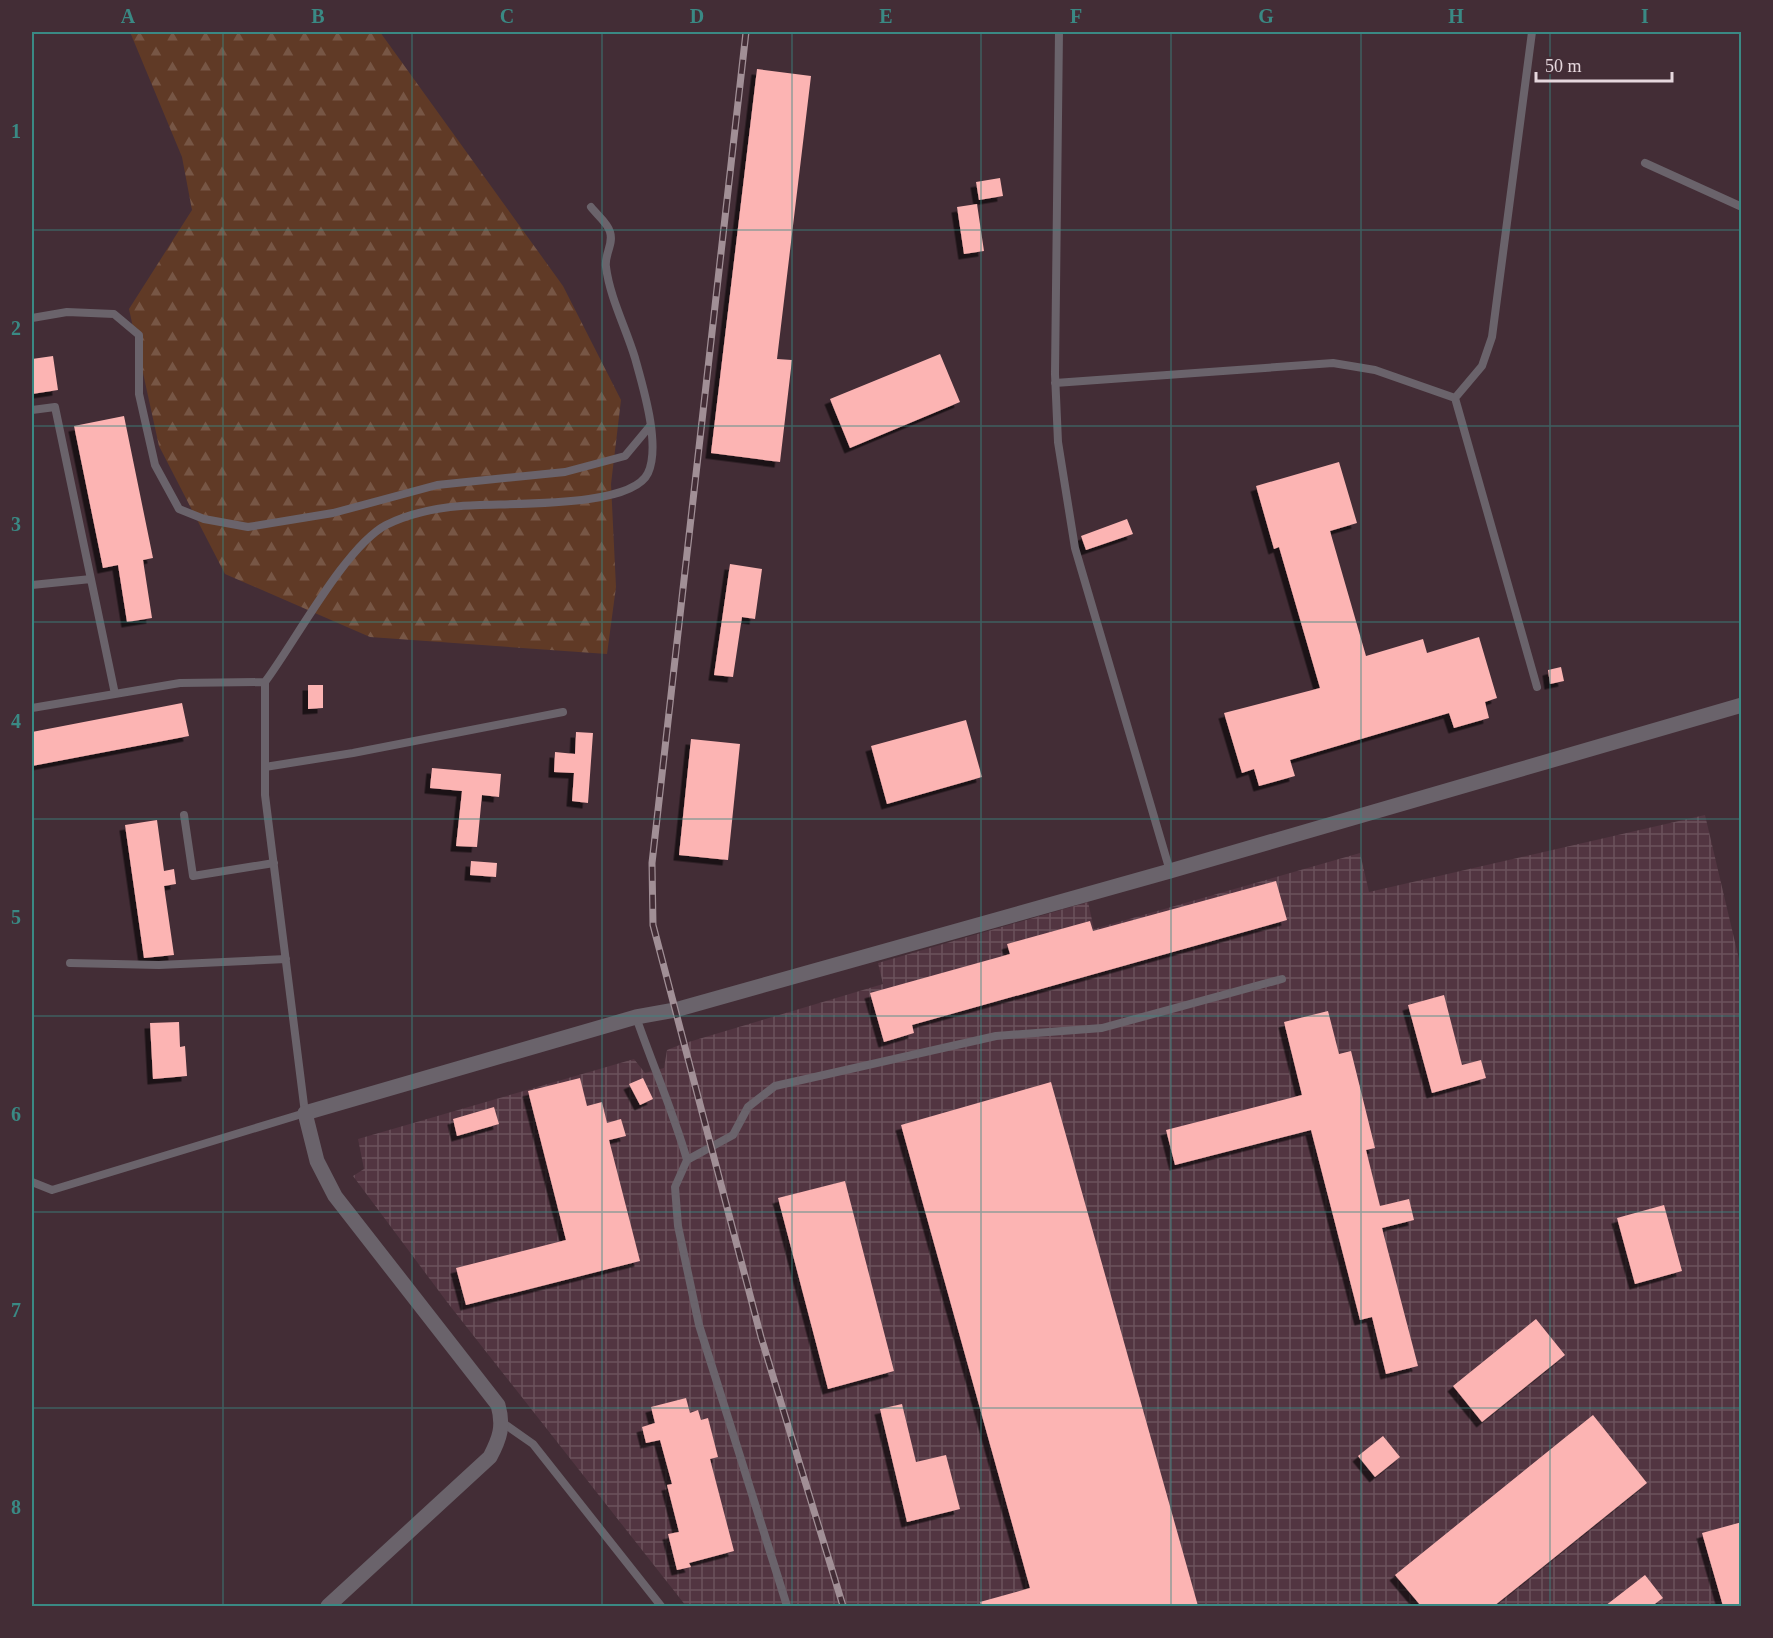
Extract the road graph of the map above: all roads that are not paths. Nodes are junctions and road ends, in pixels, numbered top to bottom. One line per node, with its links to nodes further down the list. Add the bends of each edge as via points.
1 (1059, 32): 7 (lane)
2 (1532, 32): 8 (lane, via 1492,337 1482,366)
3 (1645, 163): 5 (lane)
4 (591, 207): 10 (lane, via 610,230 611,244 605,264 647,399)
5 (1742, 207)
6 (32, 318): 10 (lane, via 67,312 114,314 139,335 139,394 155,465 179,509 204,519 248,527 333,513 437,485 565,472 625,456)
7 (1055, 383): 8 (lane, via 1333,363 1375,370); 22 (lane, via 1058,442 1075,548)
8 (1455, 398): 14 (lane)
9 (32, 410): 11 (lane, via 55,407)
10 (650, 426): 13 (lane, via 648,473 623,493 596,499 460,506 421,513 387,525 367,538 344,565)
11 (91, 579): 12 (lane); 15 (lane)
12 (32, 585)
13 (265, 682): 15 (lane, via 180,683); 19 (lane)
14 (1537, 687)
15 (115, 694): 17 (lane)
16 (1742, 705): 22 (street)
17 (32, 708)
18 (563, 712): 19 (lane)
19 (265, 767): 21 (lane)
20 (184, 815): 21 (lane, via 193,876)
21 (274, 863): 23 (lane)
22 (1170, 871): 26 (street, via 675,1010)
23 (286, 959): 24 (lane, via 159,965); 27 (lane)
24 (70, 963)
25 (1282, 979): 28 (lane, via 1102,1028 996,1036 775,1086 748,1107 734,1135)
26 (636, 1017): 27 (street); 28 (lane, via 654,1071 672,1106)
27 (305, 1113): 29 (lane, via 52,1190); 30 (street, via 317,1161 335,1196 498,1405)
28 (687, 1160): 33 (lane, via 675,1186 678,1226 699,1325)
29 (32, 1182)
30 (503, 1423): 31 (street, via 490,1456); 32 (lane, via 533,1444)
31 (333, 1605)
32 (661, 1606)
33 (787, 1606)

